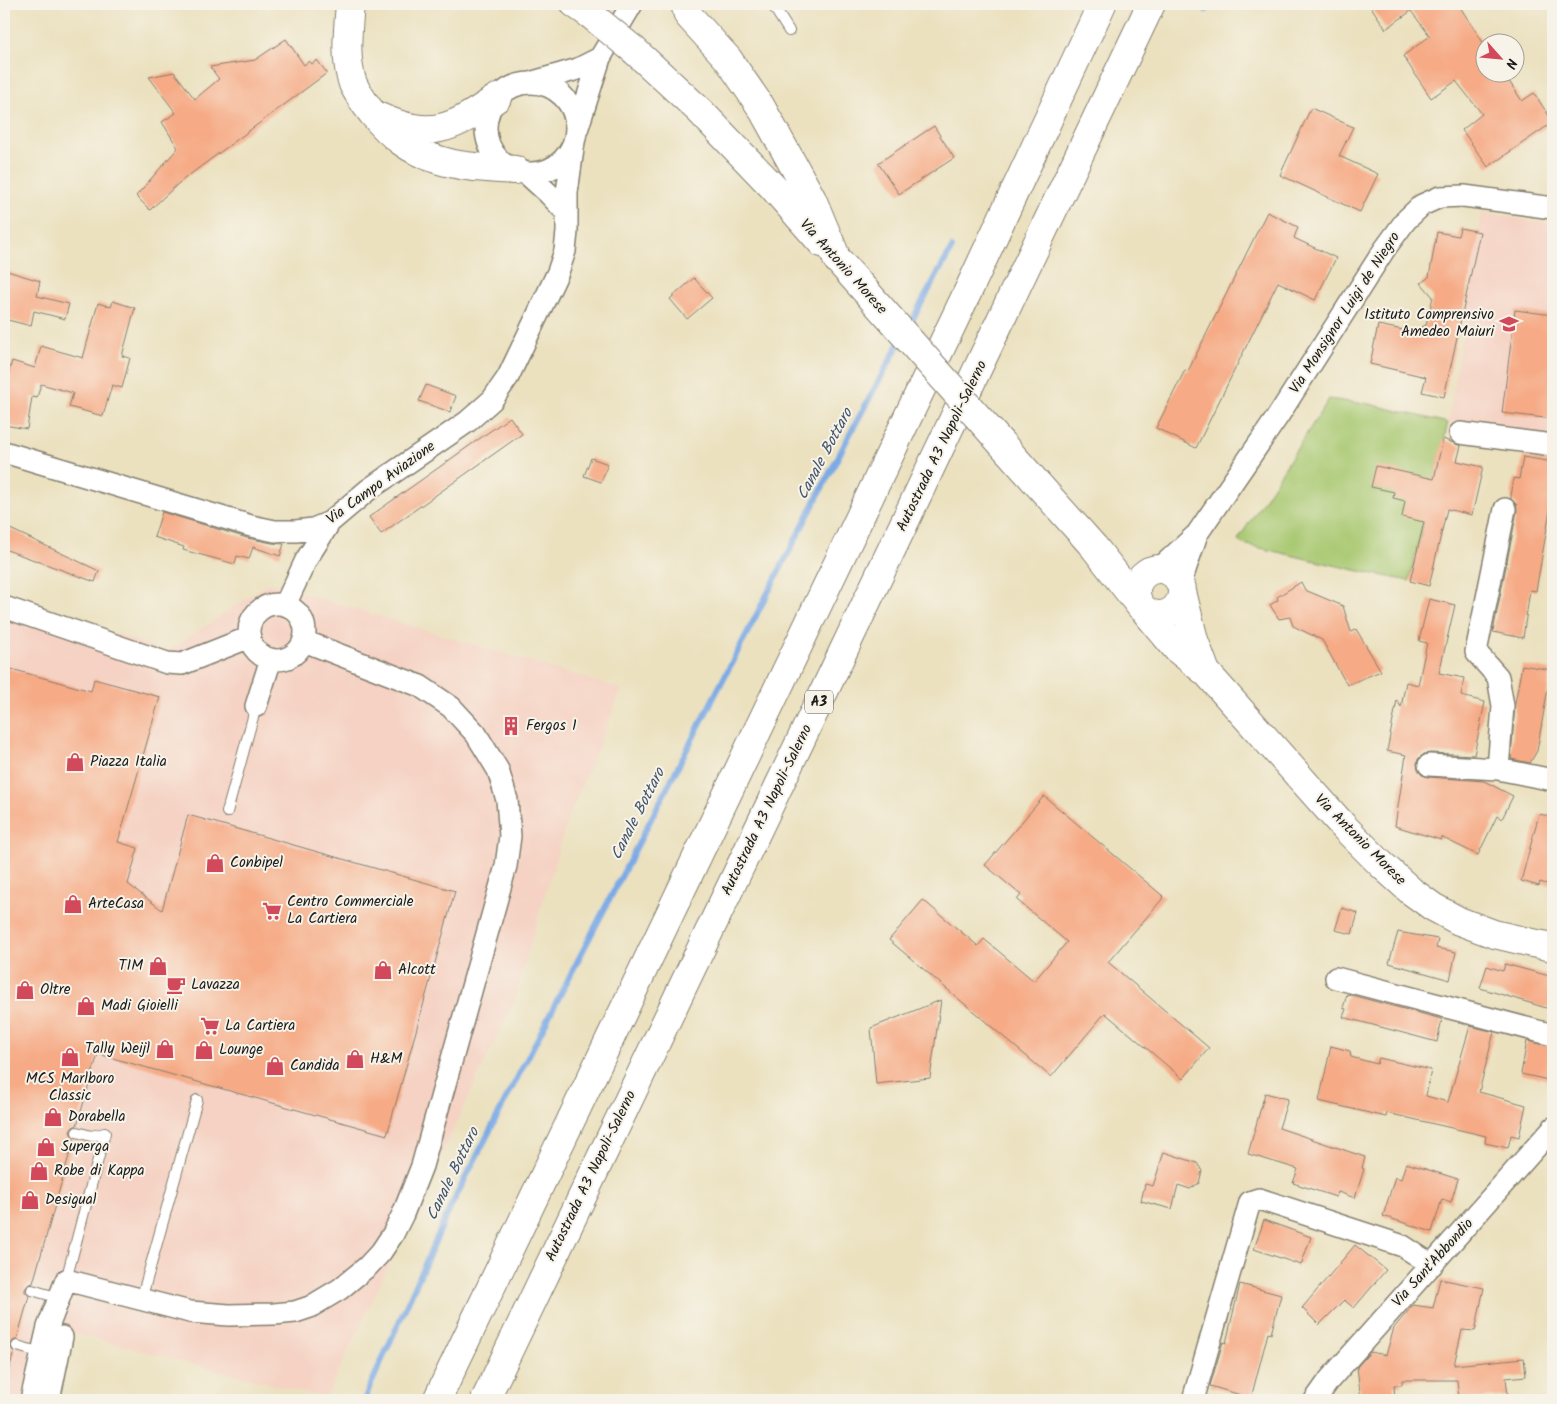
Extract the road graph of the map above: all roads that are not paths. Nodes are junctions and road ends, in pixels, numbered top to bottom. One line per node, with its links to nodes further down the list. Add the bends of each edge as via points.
1 (365, 4): 8 (main road)
2 (632, 4): 10 (street)
3 (685, 4): 18 (main road, via 688,15 728,59 761,107 812,199)
4 (772, 4): 9 (lane)
5 (1102, 4): 55 (main road, via 970,287)
6 (1151, 4): 56 (main road, Autostrada A3 Napoli-Salerno / A3, via 1018,289)
7 (583, 9): 18 (main road, Via Antonio Morese, bridge, via 635,51 700,111)
8 (349, 16): 13 (main road, via 353,84)
9 (789, 31)
10 (600, 58): 11 (street, via 572,71); 14 (street)
11 (531, 82): 12 (street, via 507,89); 14 (street, via 543,83 564,96 576,118)
12 (497, 98): 13 (main road, via 466,119 440,128 409,127); 15 (street, via 486,120 487,138 495,155 504,164)
13 (373, 114): 15 (main road, via 394,137 440,161)
14 (576, 136): 15 (street, via 569,154 560,163 538,173); 17 (street, Via Campo Aviazione, via 567,184)
15 (521, 172): 17 (street, via 548,192)
16 (1553, 208): 24 (street, Via Monsignor Luigi de Niegro, via 1464,196 1440,197 1422,206 1406,220)
17 (567, 213): 23 (street, Via Campo Aviazione, via 565,251 558,272 508,378 492,400 466,422 368,490)
18 (837, 259): 25 (main road, Via Antonio Morese, bridge)
19 (1460, 433): 20 (street)
20 (1553, 445)
21 (4, 452): 23 (street, Via Campo Aviazione, via 251,526 275,531 313,530)
22 (1505, 508): 37 (street, via 1476,652 1498,677 1503,706)
23 (330, 522): 28 (street, via 306,560)
24 (1197, 534): 26 (street); 27 (street)
25 (1094, 547): 26 (main road, Via Antonio Morese); 30 (main road, Via Antonio Morese)
26 (1155, 570): 27 (main road, Via Antonio Morese, via 1173,574); 30 (main road, via 1146,573 1137,585 1137,600)
27 (1181, 589): 30 (main road, via 1181,599 1173,611 1160,615); 34 (main road, Via Antonio Morese, via 1194,640)
28 (285, 606): 31 (street, via 276,604 259,611 253,618); 32 (street, via 300,616)
29 (4, 607): 31 (street, via 167,663 182,664)
30 (1143, 609): 34 (main road, Via Antonio Morese, via 1177,649)
31 (250, 637): 33 (street, via 259,653)
32 (304, 641): 33 (street, via 293,655 285,659); 49 (street, via 420,686 451,707 476,734 498,770 507,800 510,836 506,866 422,1166 404,1214 381,1252 340,1289 296,1312 208,1314)
33 (270, 659): 35 (street)
34 (1207, 673): 40 (main road, Via Antonio Morese, via 1345,828 1411,891 1459,921 1494,934)
35 (256, 706): 39 (lane)
36 (1430, 765): 37 (street)
37 (1498, 768): 38 (street)
38 (1553, 780)
39 (227, 812)
40 (1553, 947)
41 (1336, 978): 42 (street)
42 (1553, 1035)
43 (197, 1100): 49 (lane)
44 (1553, 1128): 46 (street, Via Sant'Abbondio)
45 (77, 1132): 47 (lane, via 91,1136 105,1133)
46 (1432, 1265): 57 (street, via 1403,1246 1259,1199 1250,1202); 58 (street, Via Sant'Abbondio, via 1330,1378)
47 (63, 1289): 48 (lane); 49 (street); 52 (street)
48 (32, 1290)
49 (141, 1300)
50 (62, 1337): 54 (street)
51 (17, 1346): 52 (lane)
52 (42, 1353): 53 (street)
53 (31, 1400)
54 (49, 1400)
55 (437, 1400)
56 (485, 1400)
57 (1193, 1400)
58 (1315, 1400)

